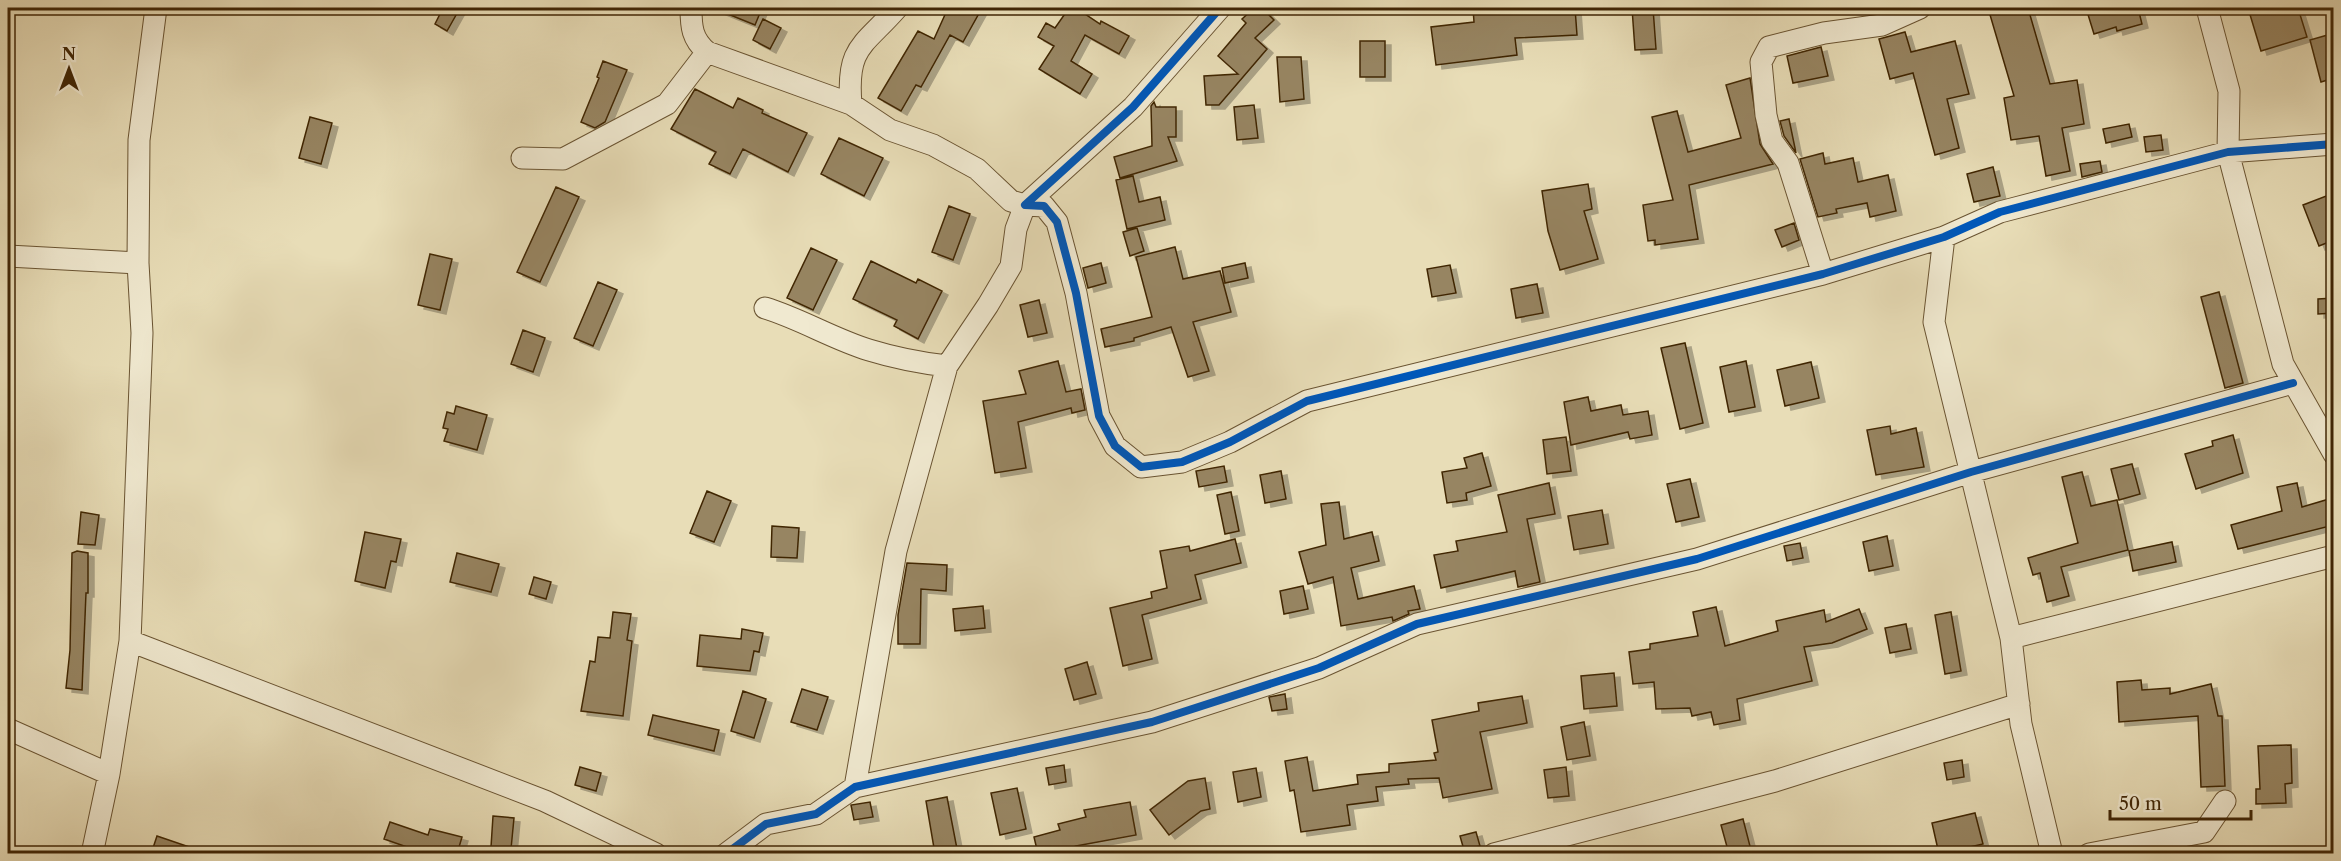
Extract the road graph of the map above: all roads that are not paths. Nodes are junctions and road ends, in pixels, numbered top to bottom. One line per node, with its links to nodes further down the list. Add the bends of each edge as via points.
1 (156, 8): 15 (street, via 139,140)
2 (691, 8): 7 (street, via 695,42)
3 (897, 8): 8 (street, via 864,39 852,62)
4 (1220, 8): 12 (street, via 1133,107)
5 (1920, 8): 16 (street, via 1882,25 1824,33 1769,47 1761,62 1772,141 1788,163)
6 (2207, 8): 10 (street, via 2229,91)
7 (707, 52): 8 (street); 11 (street, via 667,104 563,159)
8 (851, 104): 12 (street, via 890,130 933,145 977,169 1011,201)
9 (2334, 144): 10 (street)
10 (2228, 152): 13 (street, via 2000,212); 19 (street, via 2283,364)
11 (522, 158)
12 (1025, 205): 16 (street, via 1044,206 1057,222 1076,293 1099,416 1115,446 1141,467 1182,462 1230,442 1307,401); 18 (street, via 1016,229 1011,266)
13 (1944, 237): 16 (street); 21 (street, via 1934,322)
14 (8, 256): 15 (street)
15 (138, 262): 24 (street, via 142,333)
16 (1822, 274)
17 (765, 308): 18 (street, via 868,350)
18 (947, 366): 28 (street, via 896,550)
19 (2293, 383): 20 (street); 21 (street)
20 (2334, 454)
21 (1971, 472): 23 (street); 28 (street, via 1697,559 1417,624 1319,668 1152,722)
22 (2334, 556): 23 (street)
23 (2011, 638): 25 (street)
24 (130, 641): 27 (street); 32 (street, via 545,801)
25 (2019, 704): 30 (street, via 1775,781); 35 (street)
26 (8, 729): 27 (street)
27 (109, 774): 31 (street)
28 (855, 787): 33 (street, via 816,814 765,824)
29 (2225, 801): 36 (street, via 2205,832)
30 (1539, 848): 34 (street)
31 (92, 854)
32 (656, 854)
33 (726, 854)
34 (1494, 854)
35 (2052, 854)
36 (2089, 854)

